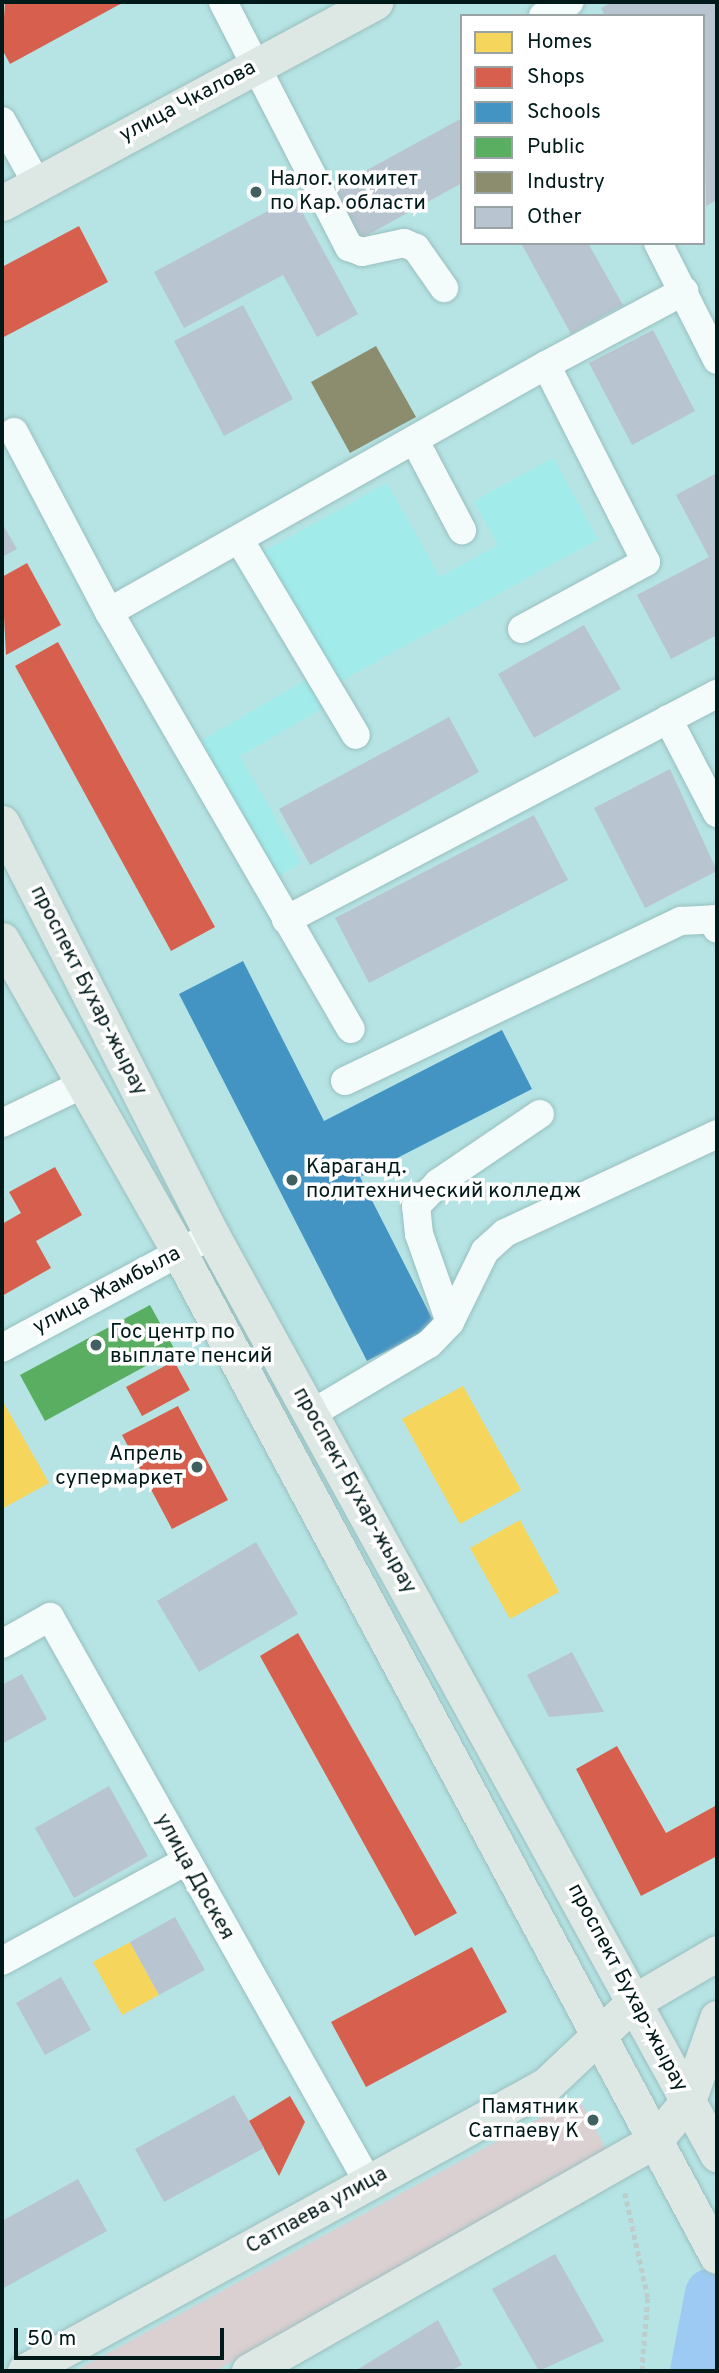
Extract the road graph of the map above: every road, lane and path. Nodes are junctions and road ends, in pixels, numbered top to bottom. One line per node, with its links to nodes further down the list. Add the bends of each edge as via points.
1 (223, 2): 5 (street)
2 (375, 2): 5 (main road, улица Чкалова)
3 (569, 2): 4 (street)
4 (548, 14)
5 (257, 65): 7 (main road, улица Чкалова); 10 (street, via 349,247 362,251 404,243 416,248)
6 (2, 121): 7 (street)
7 (37, 184): 8 (main road, улица Чкалова)
8 (2, 203)
9 (659, 245): 11 (street)
10 (444, 288)
11 (684, 291): 12 (street); 13 (street)
12 (717, 360)
13 (546, 365): 15 (street); 19 (street, via 646,562)
14 (14, 432): 18 (street)
15 (415, 441): 16 (street); 17 (street)
16 (462, 530)
17 (239, 539): 18 (street); 22 (street)
18 (109, 612): 25 (street)
19 (522, 629)
20 (717, 694): 21 (street)
21 (668, 719): 23 (street); 25 (street)
22 (356, 735)
23 (717, 813)
24 (2, 823): 34 (main road, проспект Бухар-жырау)
25 (286, 920): 28 (street)
26 (717, 929): 29 (street, via 714,919 681,921)
27 (2, 940): 30 (main road, проспект Бухар-жырау)
28 (351, 1028)
29 (345, 1081)
30 (80, 1085): 32 (street); 35 (main road, проспект Бухар-жырау)
31 (540, 1114): 36 (street, via 438,1183 416,1206 419,1234)
32 (2, 1123)
33 (717, 1133): 36 (street, via 505,1233 485,1251)
34 (212, 1235): 35 (street, улица Жамбыла); 38 (main road, проспект Бухар-жырау)
35 (179, 1252): 37 (street, улица Жамбыла); 45 (main road, проспект Бухар-жырау)
36 (450, 1322): 38 (street, via 429,1344)
37 (2, 1348)
38 (311, 1414): 43 (main road, проспект Бухар-жырау)
39 (9, 1630): 40 (street, улица Доскея, via 50,1617)
40 (184, 1862): 42 (street); 50 (street, улица Доскея)
41 (717, 1953): 43 (main road, Сатпаева улица)
42 (2, 1961)
43 (635, 2001): 45 (main road, Сатпаева улица); 46 (main road, проспект Бухар-жырау)
44 (717, 2018): 46 (main road)
45 (596, 2034): 47 (main road, проспект Бухар-жырау); 50 (main road, Сатпаева улица, via 546,2085)
46 (688, 2101): 47 (main road); 48 (main road, проспект Бухар-жырау)
47 (654, 2140): 49 (main road); 51 (main road, проспект Бухар-жырау)
48 (717, 2154)
49 (618, 2161): 53 (main road); 54 (path, via 648,2298)
50 (368, 2182): 52 (main road, Сатпаева улица)
51 (717, 2256)
52 (25, 2371)
53 (249, 2371)
54 (642, 2371)

